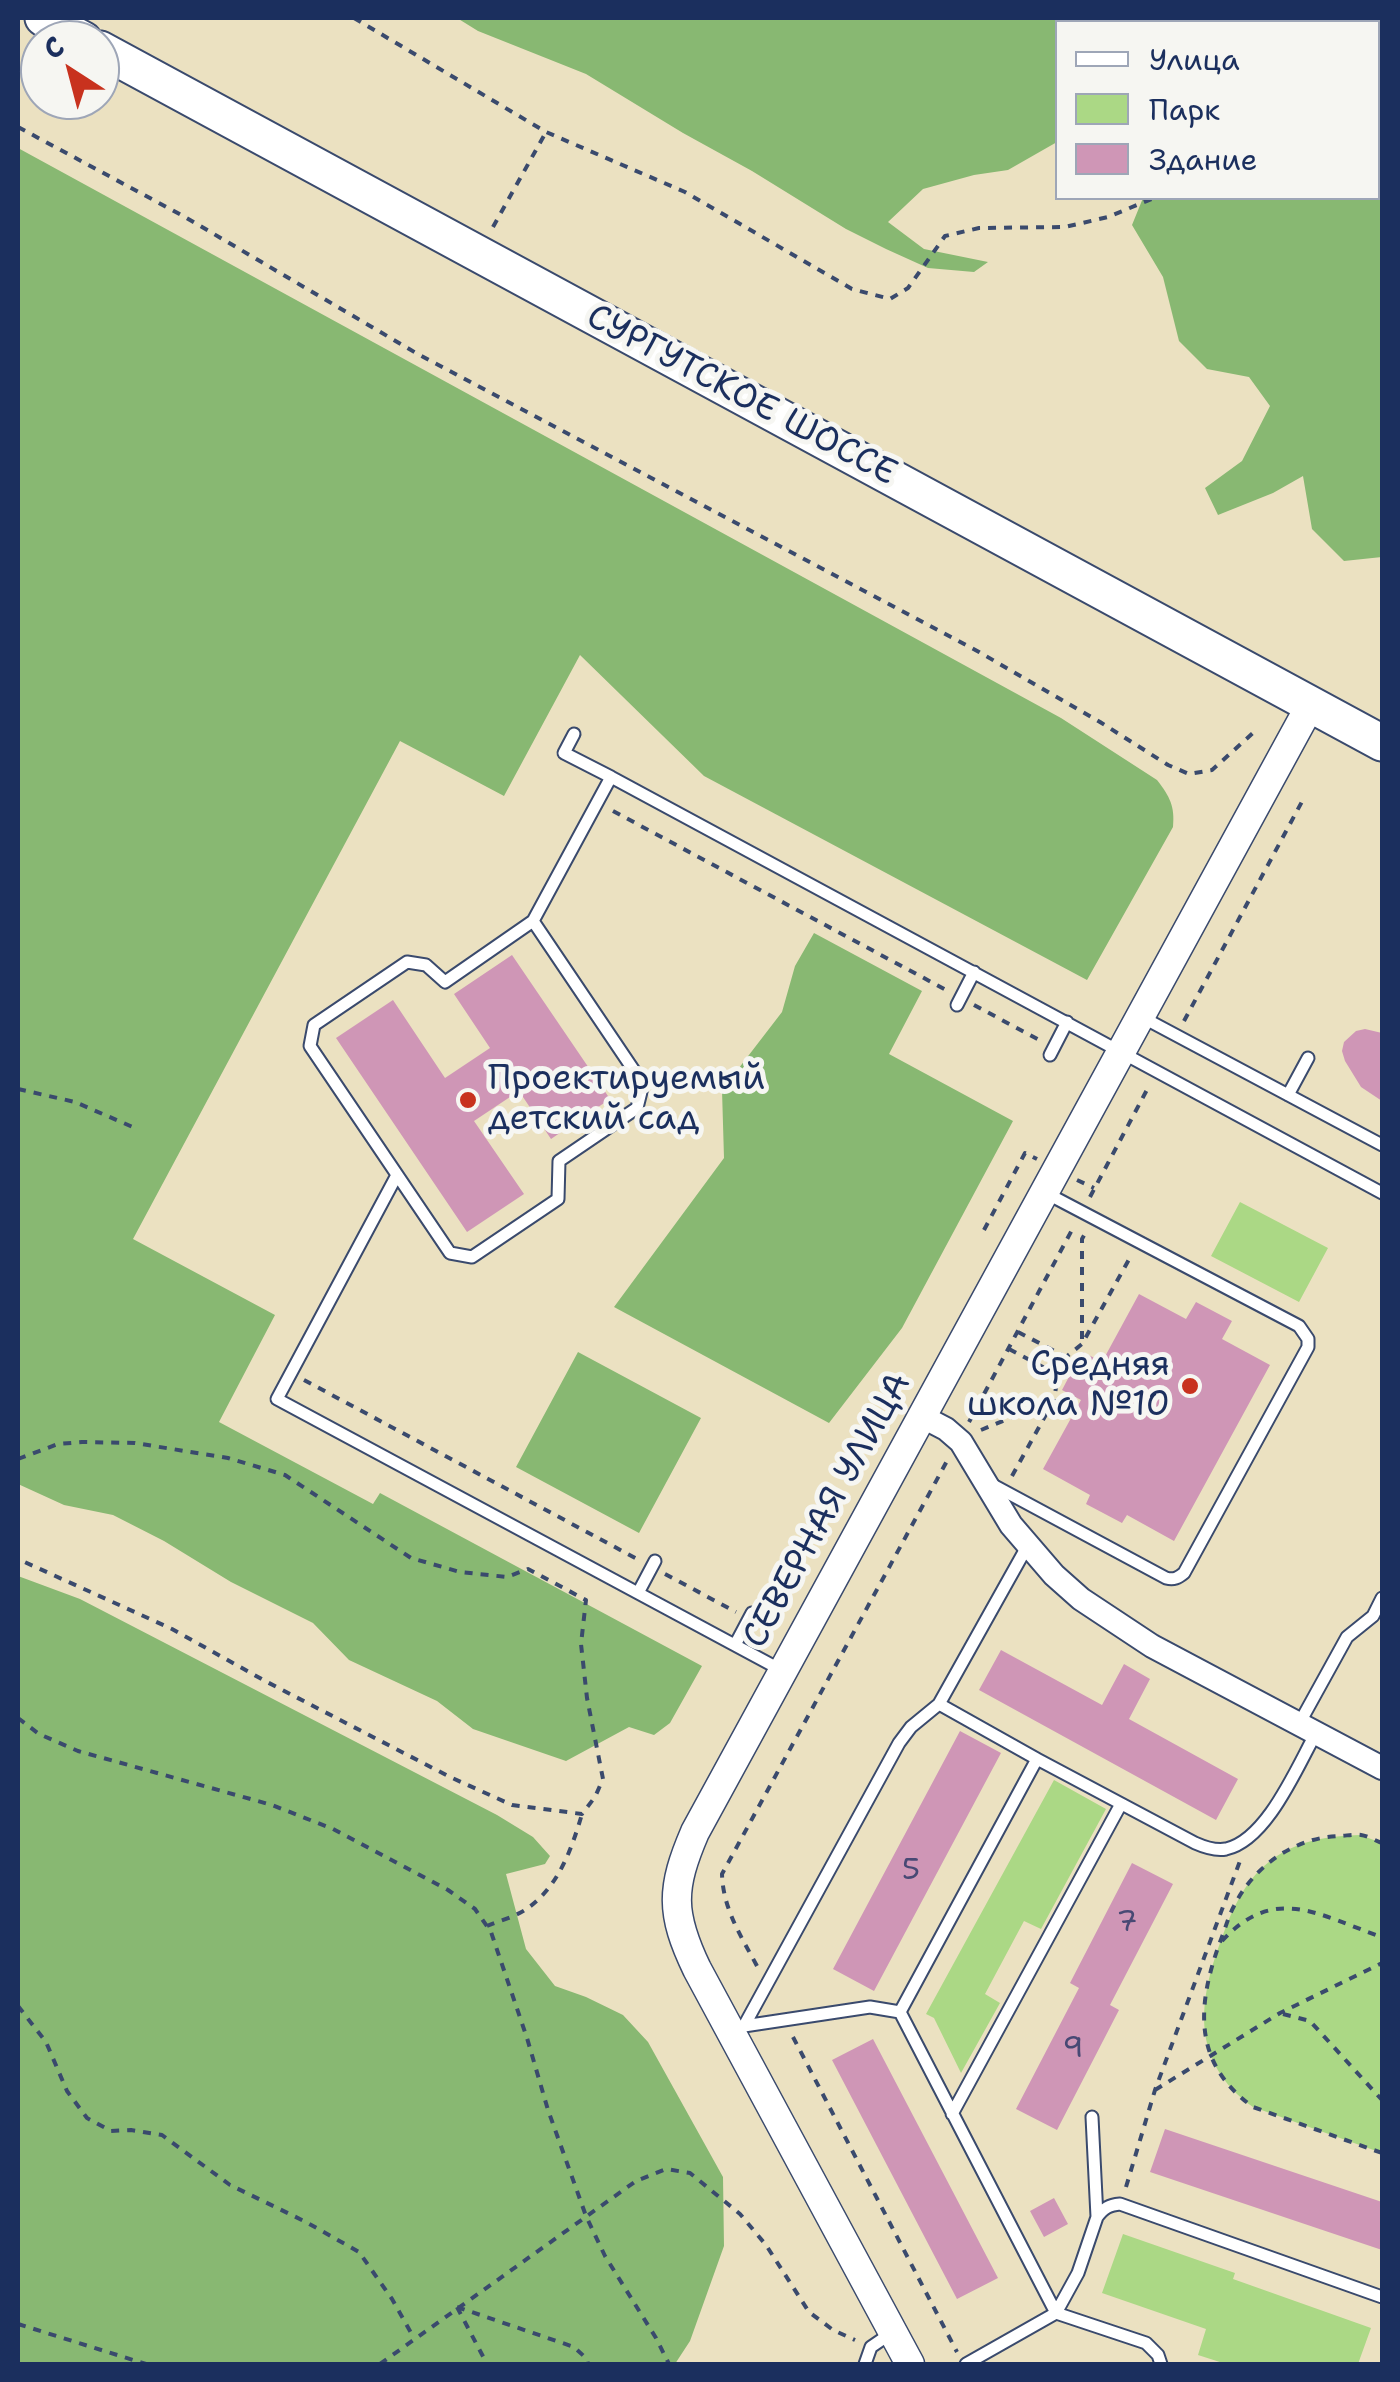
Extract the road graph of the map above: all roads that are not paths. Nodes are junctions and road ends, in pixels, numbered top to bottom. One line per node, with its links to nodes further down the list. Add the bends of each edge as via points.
1 (120, 59): 2 (main road, СУРГУТСКОЕ ШОССЕ)
2 (1310, 704): 4 (main road, СУРГУТСКОЕ ШОССЕ); 9 (street, СЕВЕРНАЯ УЛИЦА)
3 (574, 734): 5 (lane, via 564,752)
4 (1382, 743)
5 (610, 778): 6 (lane); 7 (lane)
6 (533, 922): 16 (lane, via 445,982 426,965 407,962 314,1025 310,1046); 16 (lane, via 643,1084 637,1108 558,1161 558,1199 472,1258 450,1253)
7 (974, 972): 8 (lane); 10 (lane)
8 (959, 1001)
9 (1140, 1016): 12 (street, СЕВЕРНАЯ УЛИЦА); 14 (lane)
10 (1067, 1022): 11 (lane); 12 (lane)
11 (1052, 1051)
12 (1121, 1051): 17 (street, СЕВЕРНАЯ УЛИЦА); 18 (lane)
13 (1308, 1058): 14 (lane)
14 (1288, 1095): 15 (lane)
15 (1382, 1145)
16 (397, 1175): 23 (lane, via 277,1400)
17 (1044, 1192): 19 (street, СЕВЕРНАЯ УЛИЦА); 20 (lane, via 1299,1326 1308,1347 1179,1577 1166,1578)
18 (1382, 1192)
19 (923, 1417): 20 (street, via 958,1440); 28 (street, СЕВЕРНАЯ УЛИЦА)
20 (994, 1486): 21 (street, via 997,1505)
21 (1028, 1545): 29 (lane); 30 (street, via 1109,1618)
22 (653, 1564): 23 (lane)
23 (638, 1593): 27 (lane)
24 (1382, 1598): 26 (lane)
25 (751, 1616): 27 (lane)
26 (1378, 1618): 30 (lane, via 1347,1637)
27 (735, 1645): 28 (lane)
28 (783, 1671): 35 (street, СЕВЕРНАЯ УЛИЦА, via 695,1832 676,1885 684,1943)
29 (939, 1704): 31 (lane); 35 (lane, via 899,1742)
30 (1308, 1728): 32 (street); 33 (lane, via 1270,1815 1249,1838 1226,1848 1208,1848)
31 (1037, 1759): 33 (lane); 34 (lane)
32 (1382, 1768)
33 (1120, 1804): 36 (lane)
34 (900, 2012): 35 (lane, via 870,2007); 36 (lane)
35 (738, 2029): 41 (street, СЕВЕРНАЯ УЛИЦА)
36 (952, 2114): 40 (lane)
37 (1092, 2118): 38 (lane)
38 (1098, 2216): 39 (lane, via 1120,2204); 40 (lane)
39 (1382, 2297)
40 (1056, 2313): 44 (lane); 45 (lane, via 1146,2343)
41 (882, 2340): 42 (lane); 43 (street, СЕВЕРНАЯ УЛИЦА)
42 (865, 2364)
43 (910, 2364)
44 (965, 2364)
45 (1160, 2364)

